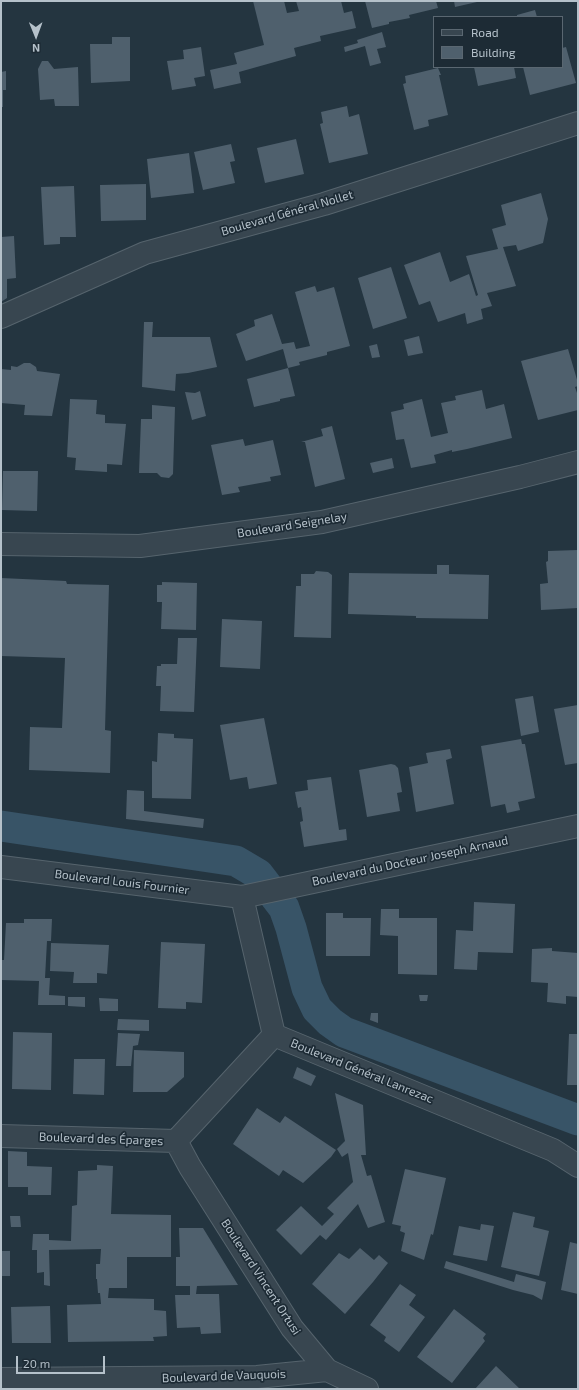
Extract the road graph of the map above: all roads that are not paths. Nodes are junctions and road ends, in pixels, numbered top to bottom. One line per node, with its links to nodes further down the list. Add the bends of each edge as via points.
1 (578, 123): 2 (street, Boulevard Général Nollet, via 324,204 145,253)
2 (1, 317)
3 (578, 462): 4 (street, Boulevard Seignelay, via 322,522 140,546)
4 (1, 544)
5 (578, 826): 7 (street, Boulevard du Docteur Joseph Arnaud)
6 (1, 867): 7 (street, Boulevard Louis Fournier)
7 (251, 895): 8 (street)
8 (274, 1035): 10 (street, Boulevard des Éparges); 11 (street, Boulevard Général Lanrezac, via 553,1150)
9 (1, 1136): 10 (street, Boulevard des Éparges)
10 (176, 1141): 12 (street, Boulevard Vincent Ortusi, via 292,1328)
11 (578, 1166)
12 (327, 1370): 13 (street, Boulevard de Vauquois, via 257,1376); 14 (street, Boulevard Vincent Ortusi)
13 (1, 1379)
14 (367, 1389)

